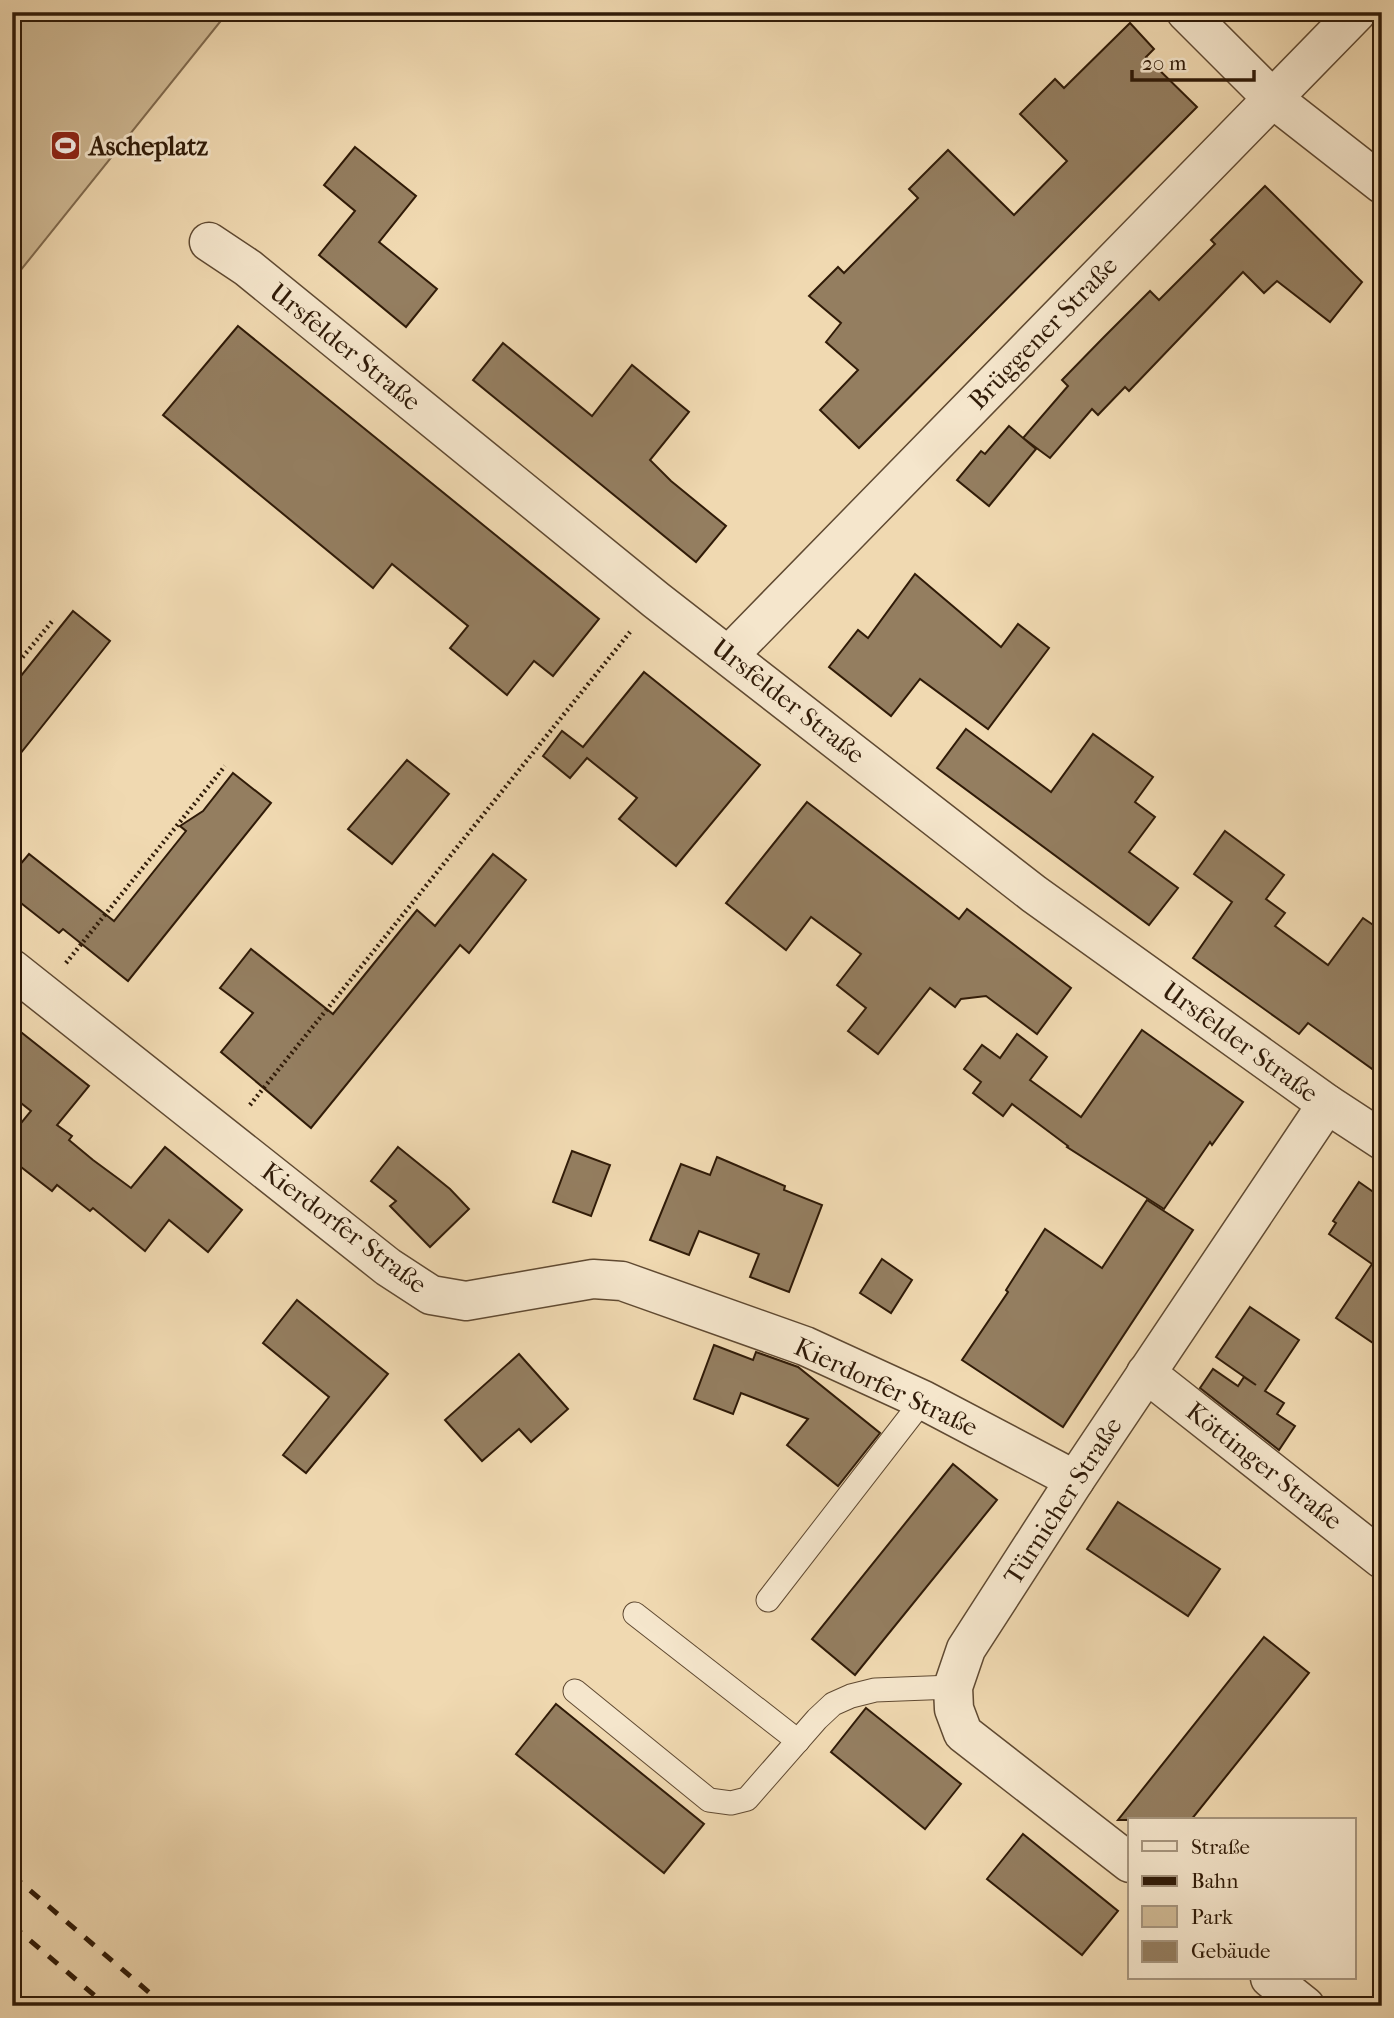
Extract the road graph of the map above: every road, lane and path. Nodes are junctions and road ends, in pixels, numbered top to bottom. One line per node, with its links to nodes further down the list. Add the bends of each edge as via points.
1 (1185, 12): 3 (street)
2 (1357, 12): 3 (street, Brüggener Straße)
3 (1272, 98): 4 (street); 8 (street, Brüggener Straße)
4 (1382, 184)
5 (209, 242): 6 (street, Ursfelder Straße, via 248,268)
6 (656, 600): 8 (street, Ursfelder Straße); 14 (path)
7 (54, 619): 9 (path)
8 (729, 655): 13 (street, Ursfelder Straße, via 1034,894)
9 (12, 670)
10 (225, 766): 12 (path)
11 (12, 970): 12 (street, Kierdorfer Straße)
12 (41, 993): 14 (street, Kierdorfer Straße)
13 (1326, 1104): 15 (street, Ursfelder Straße); 16 (street, Türnicher Straße)
14 (225, 1136): 17 (street, Kierdorfer Straße, via 431,1295 466,1301 593,1279 622,1281 805,1346)
15 (1382, 1140)
16 (1146, 1373): 18 (street, Türnicher Straße); 19 (street, Köttinger Straße)
17 (923, 1400): 18 (street, Kierdorfer Straße); 20 (lane)
18 (1075, 1480): 22 (street, Türnicher Straße, via 966,1649)
19 (1382, 1559)
20 (768, 1600)
21 (635, 1614): 24 (lane)
22 (953, 1687): 24 (lane, via 875,1690 851,1696 833,1704); 25 (street, Türnicher Straße, via 954,1709 963,1733)
23 (575, 1691): 24 (lane, via 709,1800 731,1803 747,1799)
24 (797, 1741)
25 (1128, 1861)
26 (1272, 1980): 27 (street)
27 (1305, 2006)

